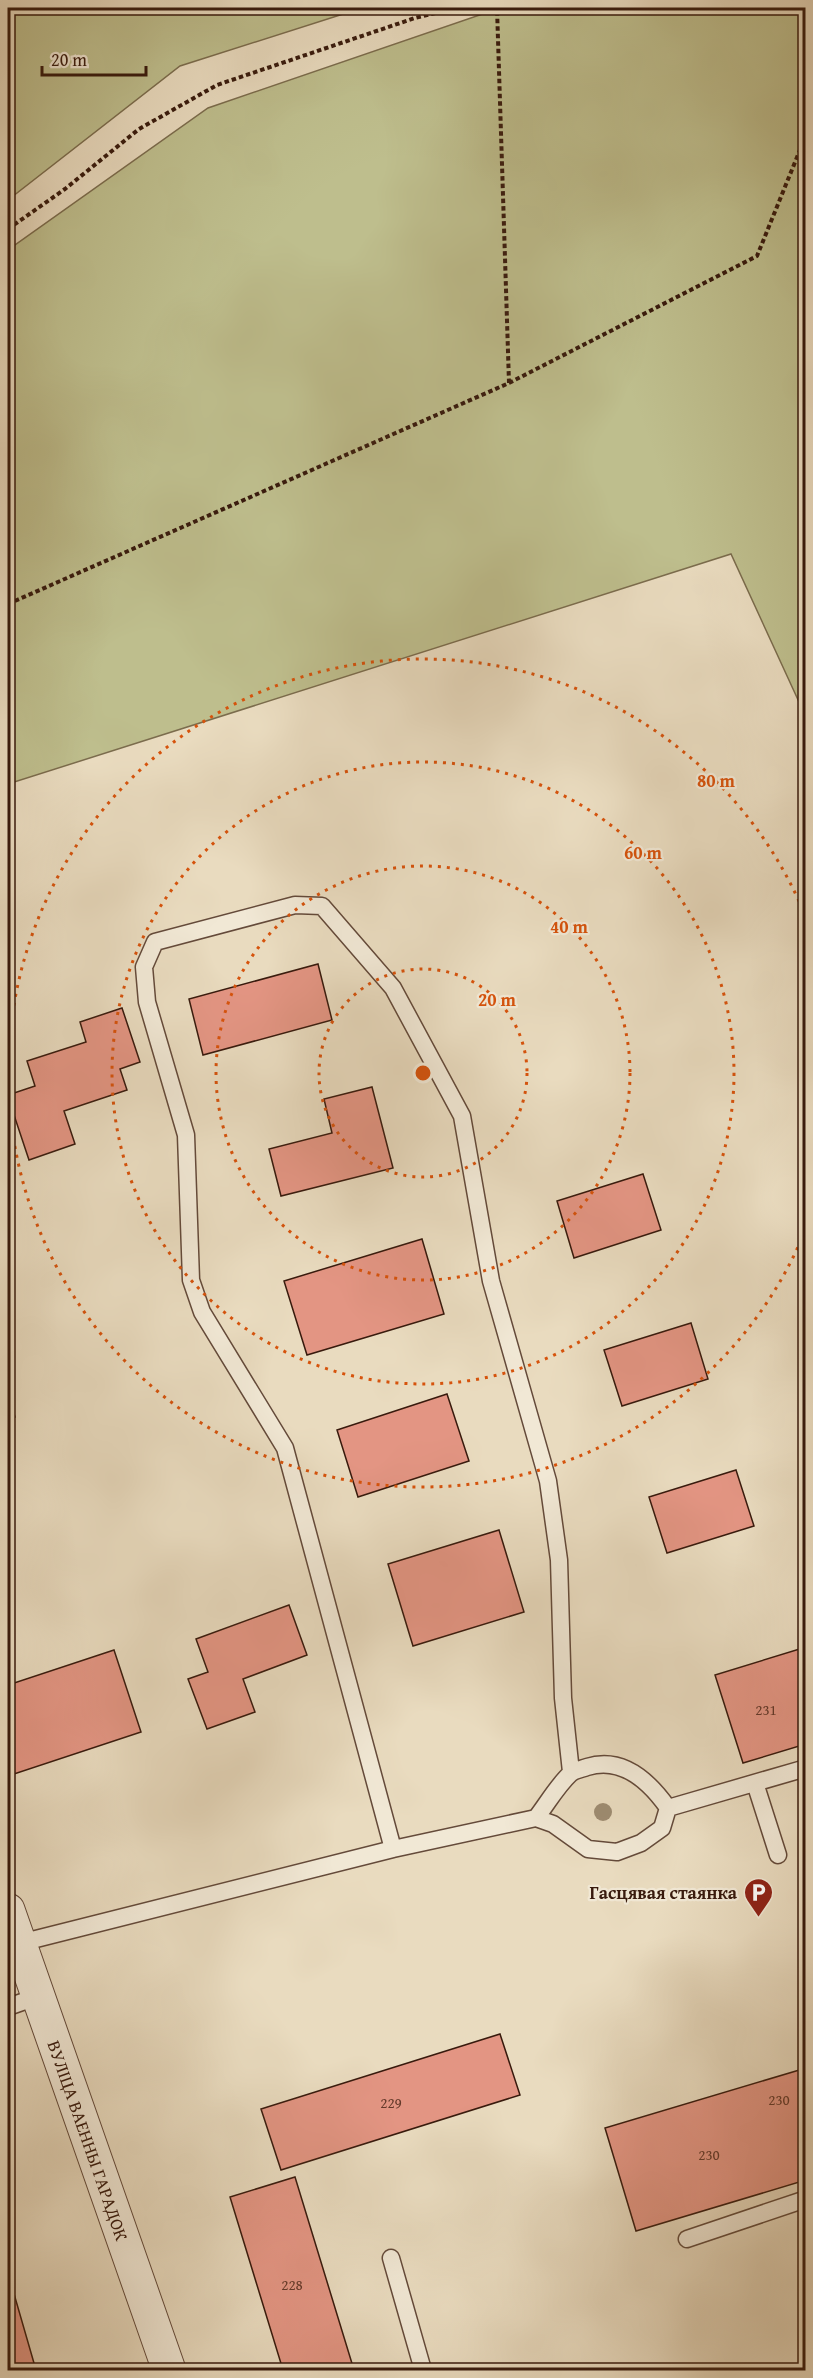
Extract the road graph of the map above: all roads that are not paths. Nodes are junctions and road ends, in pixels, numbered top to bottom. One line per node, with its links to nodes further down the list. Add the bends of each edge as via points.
1 (806, 1768): 3 (lane)
2 (571, 1772): 4 (lane, via 596,1764 621,1766 656,1791); 5 (lane); 6 (lane, via 563,1698 559,1560 548,1481 491,1281 462,1116 393,988 322,906 295,904 155,942 144,967 147,1002 186,1135 191,1280 202,1312 285,1448)
3 (755, 1783): 4 (lane); 7 (lane)
4 (668, 1808): 5 (lane, via 662,1828 641,1843 617,1852 588,1849 553,1824)
5 (536, 1818): 6 (lane)
6 (393, 1849): 9 (lane)
7 (778, 1855)
8 (8, 1910): 9 (street, ВУЛІЦА ВАЕННЫ ГАРАДОК)
9 (20, 1943): 10 (street, ВУЛІЦА ВАЕННЫ ГАРАДОК)
10 (39, 1996): 11 (lane); 15 (street, ВУЛІЦА ВАЕННЫ ГАРАДОК)
11 (8, 2007)
12 (806, 2199): 13 (lane)
13 (687, 2239)
14 (391, 2258): 16 (lane)
15 (169, 2370)
16 (423, 2370)

